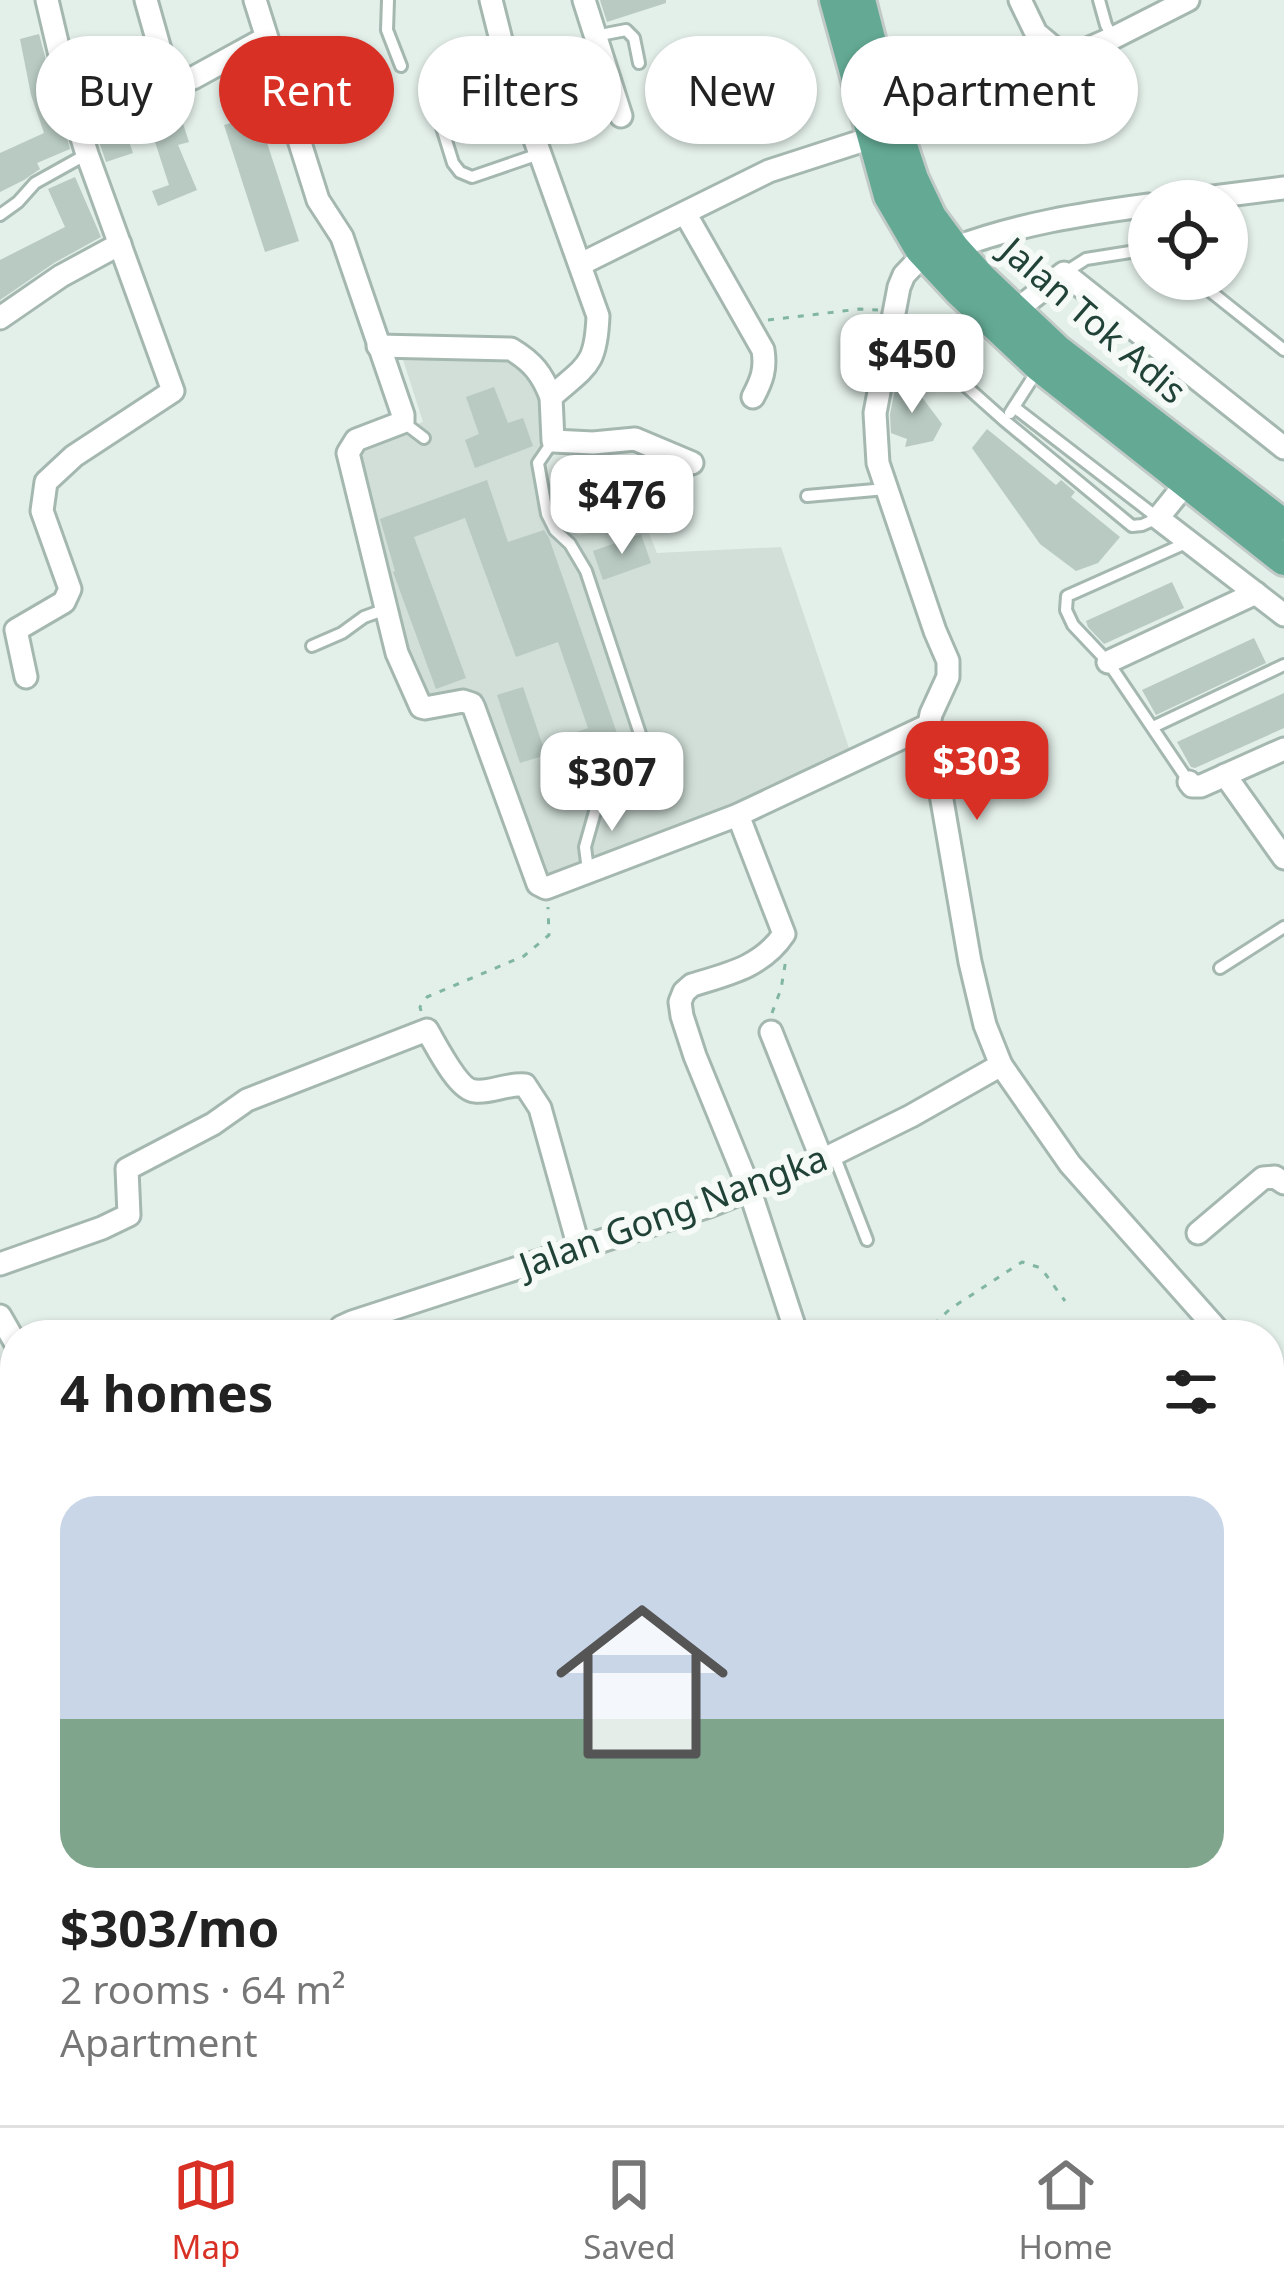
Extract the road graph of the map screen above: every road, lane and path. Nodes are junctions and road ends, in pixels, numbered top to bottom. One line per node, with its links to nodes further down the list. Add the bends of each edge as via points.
1 (47, 0): 12 (street)
2 (146, 0): 13 (street)
3 (255, 0): 14 (street)
4 (388, 0): 22 (lane, via 387,31)
5 (491, 0): 29 (street)
6 (584, 0): 15 (street)
7 (835, 0): 16 (main road, Jalan Tok Adis)
8 (860, 0): 17 (main road, Jalan Tok Adis)
9 (1020, 0): 18 (street)
10 (1099, 0): 19 (lane)
11 (1188, 0): 20 (street)
12 (55, 36)
13 (156, 36)
14 (265, 36)
15 (595, 36): 21 (lane, via 626,29)
16 (848, 36)
17 (866, 36)
18 (1040, 36)
19 (1112, 36)
20 (1117, 36)
21 (639, 63)
22 (401, 66)
23 (84, 144): 28 (street)
24 (300, 144): 45 (street)
25 (447, 144): 29 (lane, via 453,164 472,177)
26 (855, 144): 33 (street, via 769,171)
27 (885, 144): 36 (main road, Jalan Tok Adis, via 889,196 904,226)
28 (87, 154): 34 (lane, via 35,183); 35 (street)
29 (539, 154): 38 (street)
30 (1281, 193): 31 (street)
31 (1248, 196)
32 (1128, 208): 36 (street, via 1003,230)
33 (685, 213): 38 (street); 44 (street)
34 (0, 215)
35 (120, 244): 42 (street); 70 (street, via 173,391 46,482 42,511 70,589 64,602 16,630)
36 (939, 251): 41 (main road, Jalan Tok Adis); 43 (street, via 904,275); 47 (main road, Jalan Tok Adis, via 958,291)
37 (1128, 252): 39 (lane, via 1086,259)
38 (581, 264): 48 (street, via 598,316 597,346)
39 (1064, 273): 41 (street); 55 (street)
40 (1221, 300): 46 (lane)
41 (1015, 310): 61 (main road, Jalan Tok Adis)
42 (0, 318)
43 (892, 319): 44 (path, via 860,309); 51 (lane); 58 (street, via 875,413)
44 (749, 325): 49 (street, via 765,364)
45 (378, 346): 48 (street, via 512,349 542,374); 52 (street)
46 (1284, 350)
47 (1040, 367): 50 (lane); 57 (main road, Jalan Tok Adis)
48 (551, 397): 54 (street)
49 (753, 397)
50 (1014, 407): 51 (lane); 60 (lane)
51 (1005, 421): 60 (lane, via 1132,526)
52 (403, 422): 53 (lane); 65 (street, via 356,440 348,453)
53 (424, 438)
54 (554, 441): 56 (street, via 635,439); 78 (lane, via 538,463 547,514 586,571 653,772 650,781 596,808 585,847)
55 (1284, 448)
56 (692, 463)
57 (1186, 482): 60 (street); 63 (main road, Jalan Tok Adis)
58 (886, 489): 59 (lane); 71 (street, via 948,662)
59 (807, 496)
60 (1158, 518): 62 (street)
61 (1284, 525)
62 (1189, 542): 64 (street); 68 (lane, via 1067,596 1073,625)
63 (1284, 560)
64 (1256, 593): 66 (street); 68 (street)
65 (386, 609): 67 (lane); 79 (street, via 421,706 472,704)
66 (1284, 615)
67 (312, 646)
68 (1108, 662): 72 (lane)
69 (1284, 665): 72 (lane)
70 (26, 677)
71 (929, 725): 76 (street); 85 (street, via 970,962)
72 (1153, 728): 75 (lane)
73 (1284, 749): 74 (street)
74 (1225, 775): 75 (street, via 1201,787); 77 (street)
75 (1189, 782)
76 (738, 815): 78 (street); 81 (street)
77 (1284, 858)
78 (590, 873): 79 (street)
79 (545, 888): 83 (path, via 549,935 524,956 427,997 420,1007)
80 (1284, 927): 82 (lane)
81 (784, 934): 84 (path); 88 (street, via 754,964 692,985 680,1002)
82 (1220, 968)
83 (427, 1030): 91 (street, via 463,1088 525,1085 540,1108); 92 (street, via 247,1100 127,1169 129,1214)
84 (771, 1032): 86 (street)
85 (1000, 1065): 86 (street, Jalan Gong Nangka); 97 (street, via 1070,1164)
86 (828, 1158): 88 (street, Jalan Gong Nangka); 90 (lane)
87 (1284, 1183): 89 (street, via 1263,1178)
88 (749, 1188): 91 (street, Jalan Gong Nangka); 95 (street)
89 (1198, 1233)
90 (867, 1240)
91 (579, 1248): 94 (street, Jalan Gong Nangka)
92 (0, 1264)
93 (1065, 1301): 96 (path, via 1040,1268 1022,1262)
94 (358, 1320)
95 (792, 1320)
96 (938, 1320)
97 (1209, 1320)

